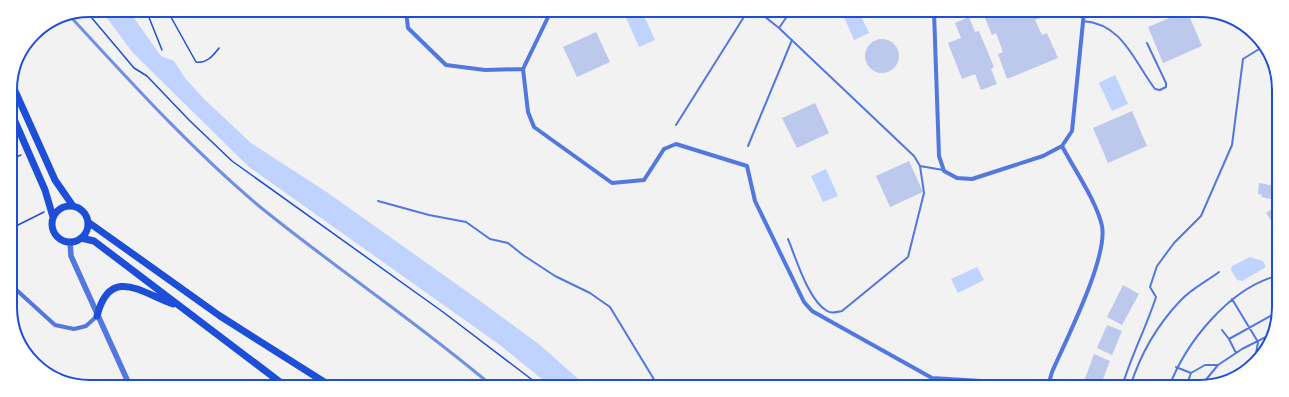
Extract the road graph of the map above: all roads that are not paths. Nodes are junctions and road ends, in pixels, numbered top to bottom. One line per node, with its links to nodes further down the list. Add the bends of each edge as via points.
1 (407, 17): 13 (street, via 408,28 446,65 485,70)
2 (548, 17): 13 (street)
3 (745, 17): 15 (lane)
4 (765, 17): 9 (lane)
5 (787, 17): 9 (lane)
6 (934, 17): 20 (street, via 939,156)
7 (1083, 17): 8 (street)
8 (1083, 21): 11 (lane, via 1106,26 1119,35 1154,88 1160,90 1166,87 1166,83); 18 (street, via 1072,131)
9 (779, 28): 10 (lane)
10 (792, 40): 17 (lane); 19 (lane, via 914,156)
11 (1147, 43)
12 (1259, 49): 52 (lane, via 1243,59 1232,145 1201,216 1174,243 1157,266 1150,287 1156,298)
13 (523, 69): 45 (street, via 528,112 534,127 612,182 644,180 664,149 676,144 747,166 755,201 804,302 812,311)
14 (17, 96): 22 (main road, via 54,180)
15 (676, 125)
16 (17, 126): 23 (main road)
17 (748, 146)
18 (1062, 146): 20 (street, via 1044,156 972,179 957,178); 51 (street, via 1093,204 1102,226 1102,242 1090,284)
19 (920, 166): 20 (lane); 26 (lane, via 924,193 908,257 842,311 833,313 819,304 811,293)
20 (944, 171)
21 (378, 201): 49 (lane, via 428,215 466,222 490,239 508,242 555,276 590,293 610,307)
22 (73, 206): 23 (main road, via 61,208); 24 (main road, via 83,212)
23 (53, 217): 27 (main road, via 52,228 55,234)
24 (88, 222): 25 (main road, via 85,234); 48 (main road, via 220,316)
25 (81, 238): 27 (main road); 32 (main road, via 94,241)
26 (788, 238)
27 (70, 242): 33 (street, via 71,256)
28 (1219, 272): 53 (lane, via 1182,299 1136,365)
29 (1272, 277): 31 (lane, via 1261,280)
30 (17, 290): 33 (street, via 55,325 74,328 86,326)
31 (1232, 299): 35 (lane); 43 (lane, via 1200,332)
32 (180, 307): 33 (main road, via 130,286 109,292); 47 (main road)
33 (97, 316): 46 (street)
34 (1271, 316): 35 (lane)
35 (1250, 328): 38 (lane); 39 (lane)
36 (1222, 330): 38 (lane)
37 (1265, 338): 39 (lane)
38 (1229, 339): 40 (lane)
39 (1258, 342): 40 (lane); 41 (lane)
40 (1236, 353): 42 (lane)
41 (1256, 353)
42 (1218, 365): 44 (lane, via 1205,364); 56 (lane)
43 (1176, 367): 44 (lane); 54 (lane)
44 (1191, 373): 55 (lane)
45 (932, 378): 50 (street)
46 (127, 380)
47 (277, 380)
48 (321, 380)
49 (654, 380)
50 (961, 380)
51 (1050, 380)
52 (1124, 380)
53 (1132, 380)
54 (1171, 380)
55 (1188, 380)
56 (1206, 380)

